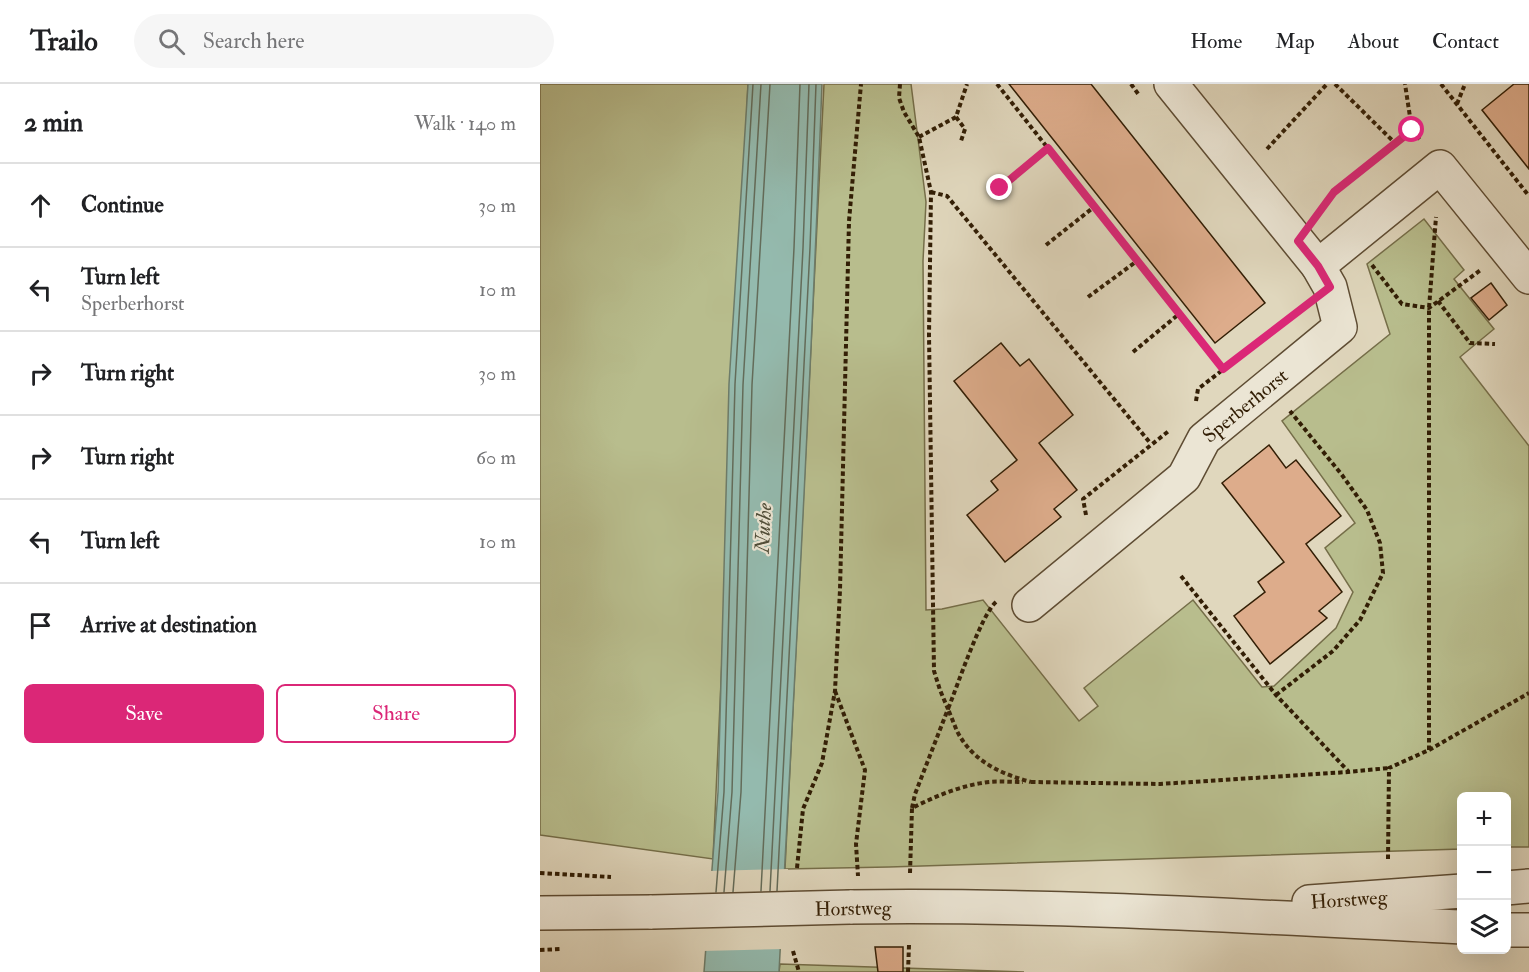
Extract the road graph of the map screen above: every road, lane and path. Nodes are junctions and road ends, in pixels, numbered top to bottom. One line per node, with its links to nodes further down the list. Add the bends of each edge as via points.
1 (861, 84): 45 (path, via 849,221)
2 (900, 84): 14 (path, via 904,112)
3 (967, 84): 12 (path)
4 (997, 84): 17 (path)
5 (1171, 84): 19 (street, Sperberhorst)
6 (1328, 84): 19 (path)
7 (1335, 84): 16 (path)
8 (1405, 84): 13 (path)
9 (1441, 84): 11 (path)
10 (1465, 84): 11 (path)
11 (1456, 104): 22 (path)
12 (956, 117): 14 (path); 15 (path, via 965,129)
13 (1412, 130): 16 (path); 18 (path)
14 (919, 137): 21 (path)
15 (961, 141)
16 (1396, 144): 25 (path, via 1334,192)
17 (1048, 148): 20 (path); 23 (path)
18 (1440, 167): 24 (street); 27 (street); 33 (path)
19 (1244, 174): 25 (street, Sperberhorst)
20 (1000, 188)
21 (931, 192): 41 (path, via 947,196); 48 (path, via 934,671)
22 (1529, 196)
23 (1094, 207): 26 (path); 28 (path)
24 (1352, 238): 29 (street); 33 (path, via 1402,304)
25 (1298, 241): 29 (street, Sperberhorst)
26 (1046, 245)
27 (1507, 250): 30 (street); 32 (path)
28 (1137, 261): 31 (path); 34 (path)
29 (1324, 276): 37 (path); 38 (street, Sperberhorst, via 1340,327)
30 (1529, 278)
31 (1088, 297)
32 (1438, 301): 33 (path); 35 (path, via 1470,343)
33 (1429, 308): 49 (path)
34 (1179, 314): 36 (path); 37 (path)
35 (1495, 344)
36 (1133, 352)
37 (1223, 369): 39 (path, via 1198,389)
38 (1269, 385): 44 (street, Sperberhorst, via 1204,439 1184,477); 47 (path, via 1366,510 1380,543 1383,573 1360,620 1333,651)
39 (1196, 409)
40 (1177, 423): 41 (path)
41 (1151, 444): 42 (path, via 1083,499)
42 (1087, 517)
43 (1181, 576): 47 (path)
44 (1015, 602): 48 (path, via 993,605)
45 (835, 690): 55 (path, via 822,763 803,809); 62 (path, via 865,770)
46 (1529, 693): 49 (path)
47 (1276, 695): 51 (path)
48 (948, 709): 52 (path, via 972,752 989,766); 53 (path)
49 (1429, 750): 50 (path)
50 (1389, 768): 51 (path); 54 (path)
51 (1348, 772): 52 (path, via 1160,784)
52 (1031, 782): 53 (path, via 990,782 960,788)
53 (912, 808): 58 (path)
54 (1389, 859)
55 (797, 868)
56 (540, 873): 57 (path)
57 (618, 877)
58 (910, 879)
59 (1529, 886): 60 (street)
60 (1511, 888)
61 (1457, 891): 64 (street, Horstweg)
62 (854, 893): 63 (street, Horstweg, bridge, via 652,912); 64 (street, Horstweg, via 911,906)
63 (540, 913)
64 (1167, 913): 65 (street, Horstweg)
65 (1457, 927)
66 (1511, 930): 67 (street)
67 (1529, 930)
68 (909, 945): 71 (path)
69 (793, 951): 70 (path)
70 (799, 972)
71 (908, 972)

